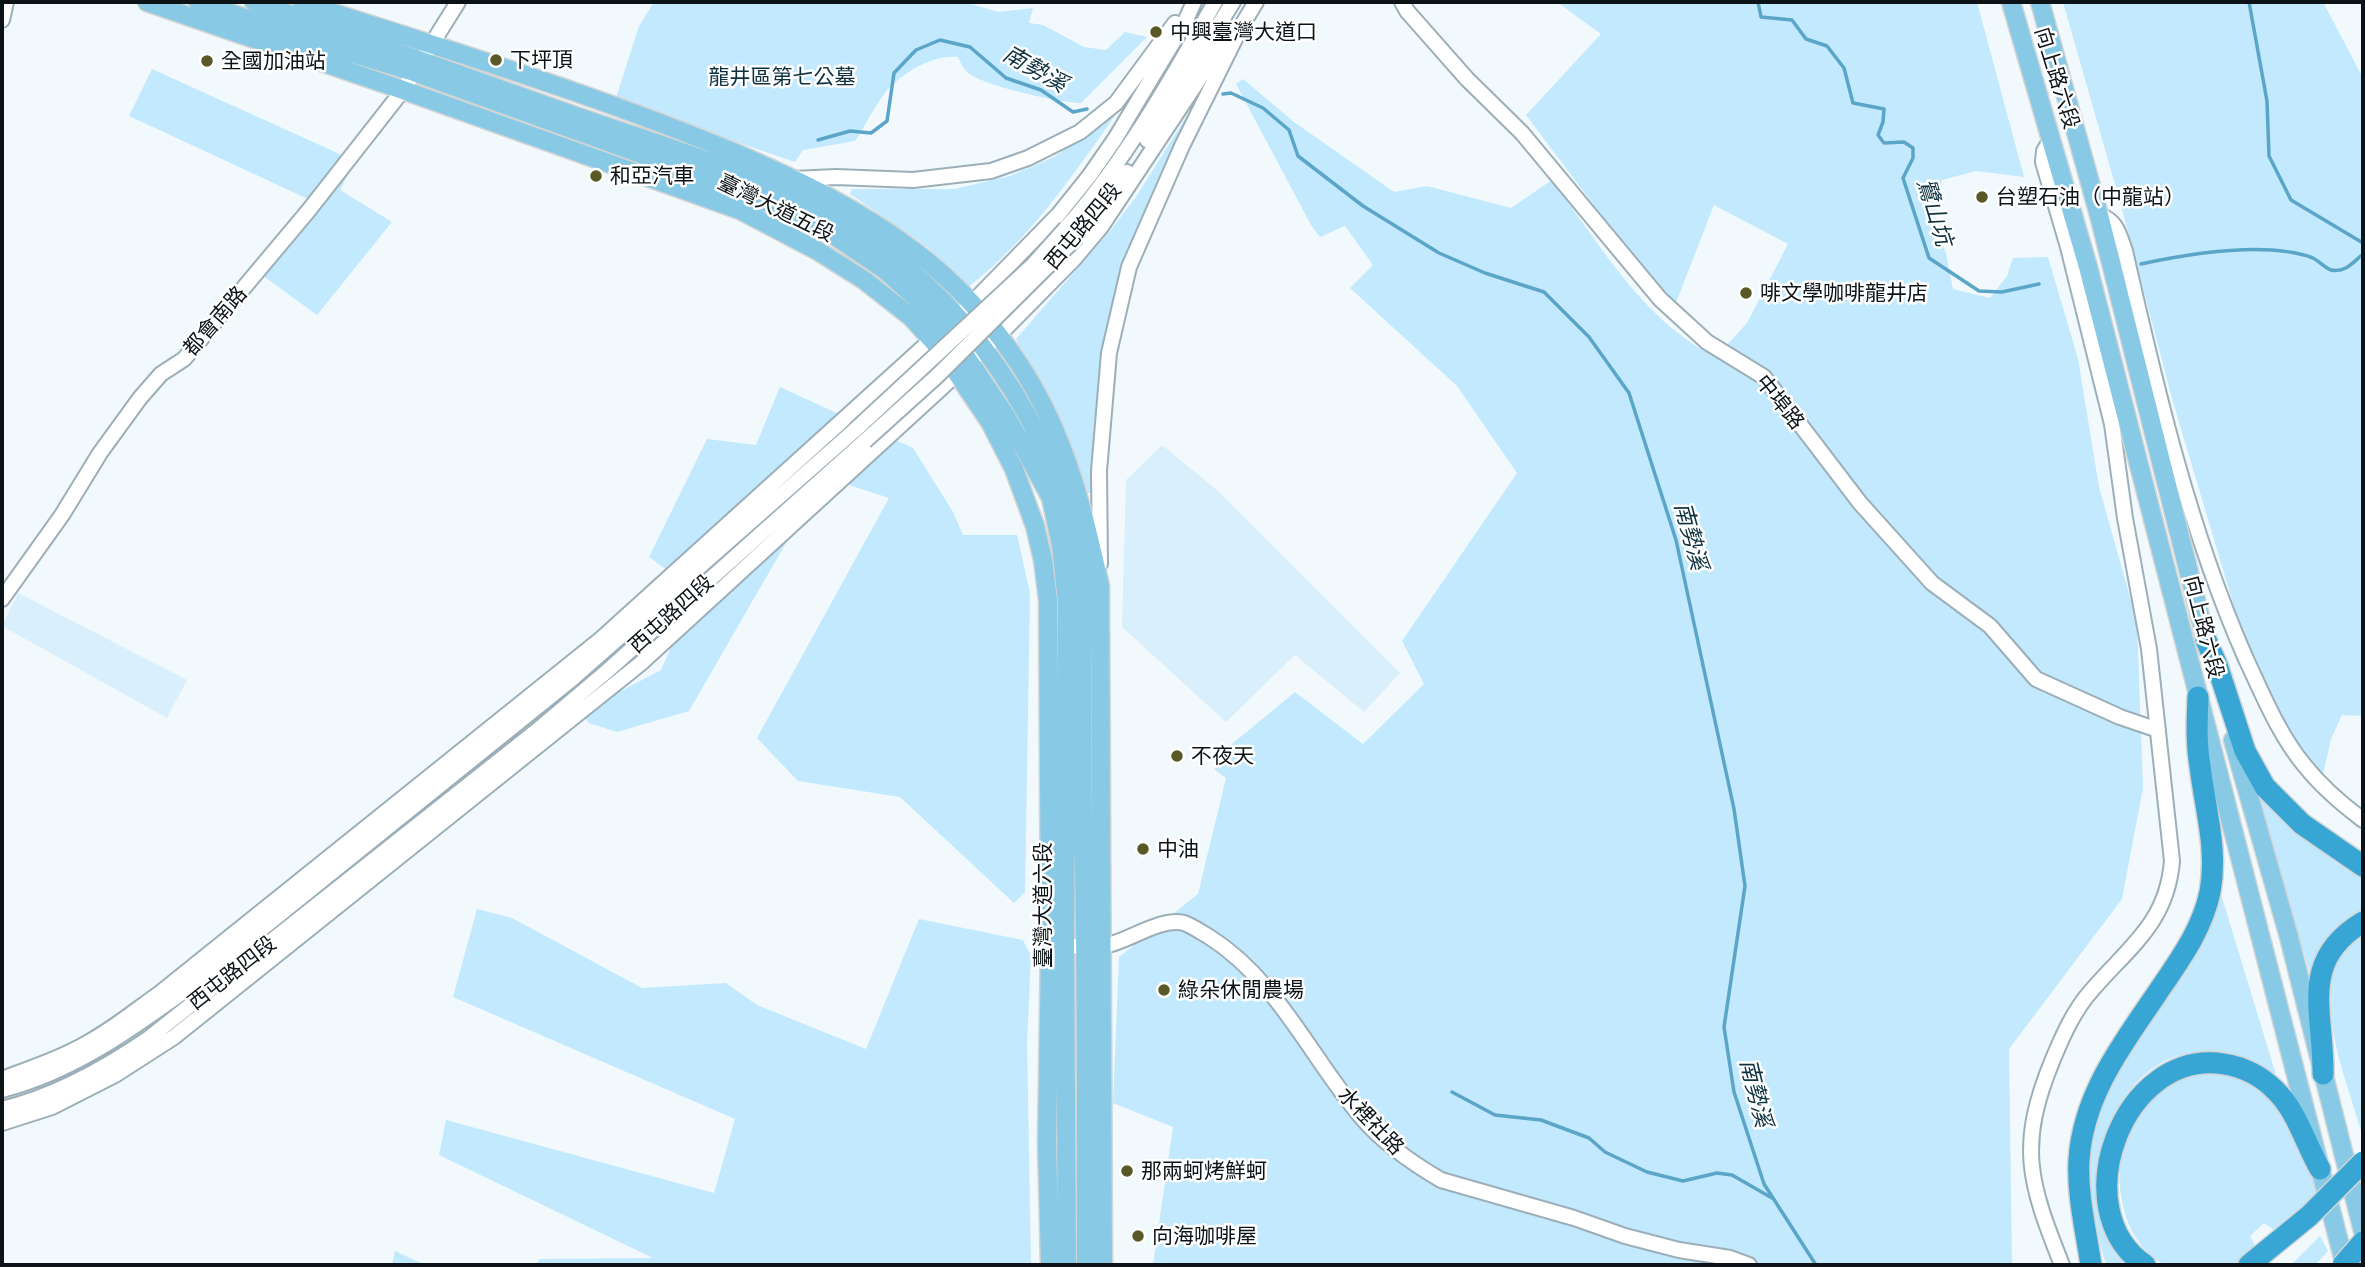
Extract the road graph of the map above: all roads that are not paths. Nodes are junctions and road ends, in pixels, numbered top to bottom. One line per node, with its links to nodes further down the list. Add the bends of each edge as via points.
1 (6, 2): 14 (street)
2 (147, 2): 17 (main road, 臺灣大道五段)
3 (198, 2): 16 (main road, 臺灣大道五段, via 321,44)
4 (254, 2): 16 (main road, 臺灣大道五段)
5 (302, 2): 16 (main road, 臺灣大道五段)
6 (458, 2): 16 (street, 都會南路)
7 (1193, 2): 21 (street, 西屯路四段, via 1116,103 1080,132 1028,158 991,171 914,180); 24 (street, 西屯路四段, via 1184,24 1090,175 1058,215)
8 (1214, 2): 23 (street, 西屯路四段)
9 (1256, 2): 15 (street, 西屯路四段)
10 (1402, 2): 40 (street, 中埠路, via 1451,62 1556,172 1660,299 1707,342 1765,377 1860,503 1932,583 1990,626 2036,679)
11 (2011, 2): 19 (main road, 向上路六段)
12 (2040, 2): 22 (main road, 向上路六段)
13 (1231, 4): 18 (street); 23 (street, 西屯路四段, via 1128,171)
14 (2, 20)
15 (1242, 25): 18 (street, via 1227,37); 32 (street, 西屯路四段, via 1129,267 1109,353 1099,471)
16 (423, 59): 17 (street, 都會南路); 20 (main road, 臺灣大道五段); 21 (main road, 臺灣大道五段, via 665,124); 25 (main road, 臺灣大道五段, via 829,232 885,270)
17 (403, 90): 25 (main road, 臺灣大道五段, via 740,210 818,251 911,317); 34 (street, 都會南路, via 184,359 161,374 140,398)
18 (1177, 112): 26 (street, 西屯路四段, via 1101,227)
19 (2052, 138): 39 (main road, 向上路六段); 40 (street, via 2043,162 2112,424)
20 (750, 176): 21 (street, 西屯路四段); 25 (main road, 臺灣大道五段, via 855,230 902,265)
21 (794, 179): 24 (main road, 臺灣大道五段, via 884,229)
22 (2099, 215): 37 (main road, 向上路六段); 41 (street, via 2109,218 2121,239 2174,449 2224,609 2287,740 2323,785)
23 (1072, 232): 28 (street, 西屯路四段, bridge, via 1032,265)
24 (971, 304): 25 (street, 西屯路四段); 26 (main road, 臺灣大道五段)
25 (944, 328): 26 (main road, 臺灣大道五段); 27 (main road, 臺灣大道五段); 36 (street, 西屯路四段)
26 (990, 342): 27 (street, 西屯路四段); 31 (main road, 臺灣大道五段, via 1051,465); 32 (main road, 臺灣大道五段, via 1034,390 1054,427 1085,519)
27 (963, 367): 29 (main road, 臺灣大道五段, via 1011,424 1051,498); 30 (main road, 臺灣大道五段, via 1014,469); 35 (street, 西屯路四段)
28 (860, 435): 33 (street, 西屯路四段); 38 (street, 西屯路四段)
29 (1061, 545): 44 (main road, 臺灣大道六段, via 1067,601)
30 (1043, 560): 44 (main road, 臺灣大道六段)
31 (1082, 578): 45 (main road, 臺灣大道六段)
32 (1100, 586): 45 (main road, 臺灣大道六段)
33 (668, 596): 36 (street); 48 (street, 西屯路四段, via 572,679 187,989 88,1056)
34 (2, 599)
35 (690, 617): 38 (street); 50 (street, 西屯路四段, via 580,713 174,1037 115,1075 52,1107)
36 (601, 639): 47 (street, 西屯路四段, via 160,993 78,1048)
37 (2206, 640): 42 (highway, via 2245,751 2265,787 2302,824); 46 (main road, 向上路六段)
38 (606, 672): 49 (street, 西屯路四段, via 149,1038 78,1080)
39 (2198, 698): 52 (main road, 向上路六段); 62 (highway, via 2196,731 2213,864 2210,893 2189,947 2119,1049 2091,1102 2079,1161)
40 (2158, 730): 61 (street, via 2172,861 2166,890 2150,927 2075,1012 2045,1077 2031,1123 2037,1198)
41 (2363, 820)
42 (2363, 866)
43 (2363, 922): 46 (highway, via 2346,932 2320,971 2317,998)
44 (1058, 946): 45 (street, 水裡社路); 56 (main road, 臺灣大道六段, via 1047,1143); 57 (main road, 臺灣大道六段)
45 (1094, 946): 58 (main road, 臺灣大道六段); 59 (main road, 臺灣大道六段); 60 (street, 水裡社路, via 1183,923 1216,941 1256,976 1364,1121 1396,1151 1441,1180 1625,1236)
46 (2323, 1074): 54 (main road, 向上路六段)
47 (2, 1079)
48 (2, 1090)
49 (2, 1109)
50 (2, 1123)
51 (2363, 1163): 53 (highway, bridge)
52 (2320, 1169): 63 (highway, via 2288,1105 2259,1077 2230,1065 2206,1063 2161,1077 2143,1091 2123,1121 2108,1177 2110,1210 2118,1233 2130,1254); 66 (main road, 向上路六段)
53 (2309, 1216): 64 (highway); 65 (highway)
54 (2363, 1231)
55 (2363, 1242): 66 (highway, bridge)
56 (1049, 1265)
57 (1067, 1265)
58 (1086, 1265)
59 (1103, 1265)
60 (1749, 1265)
61 (2062, 1265)
62 (2091, 1265)
63 (2145, 1265)
64 (2249, 1265)
65 (2268, 1265)
66 (2344, 1265)

